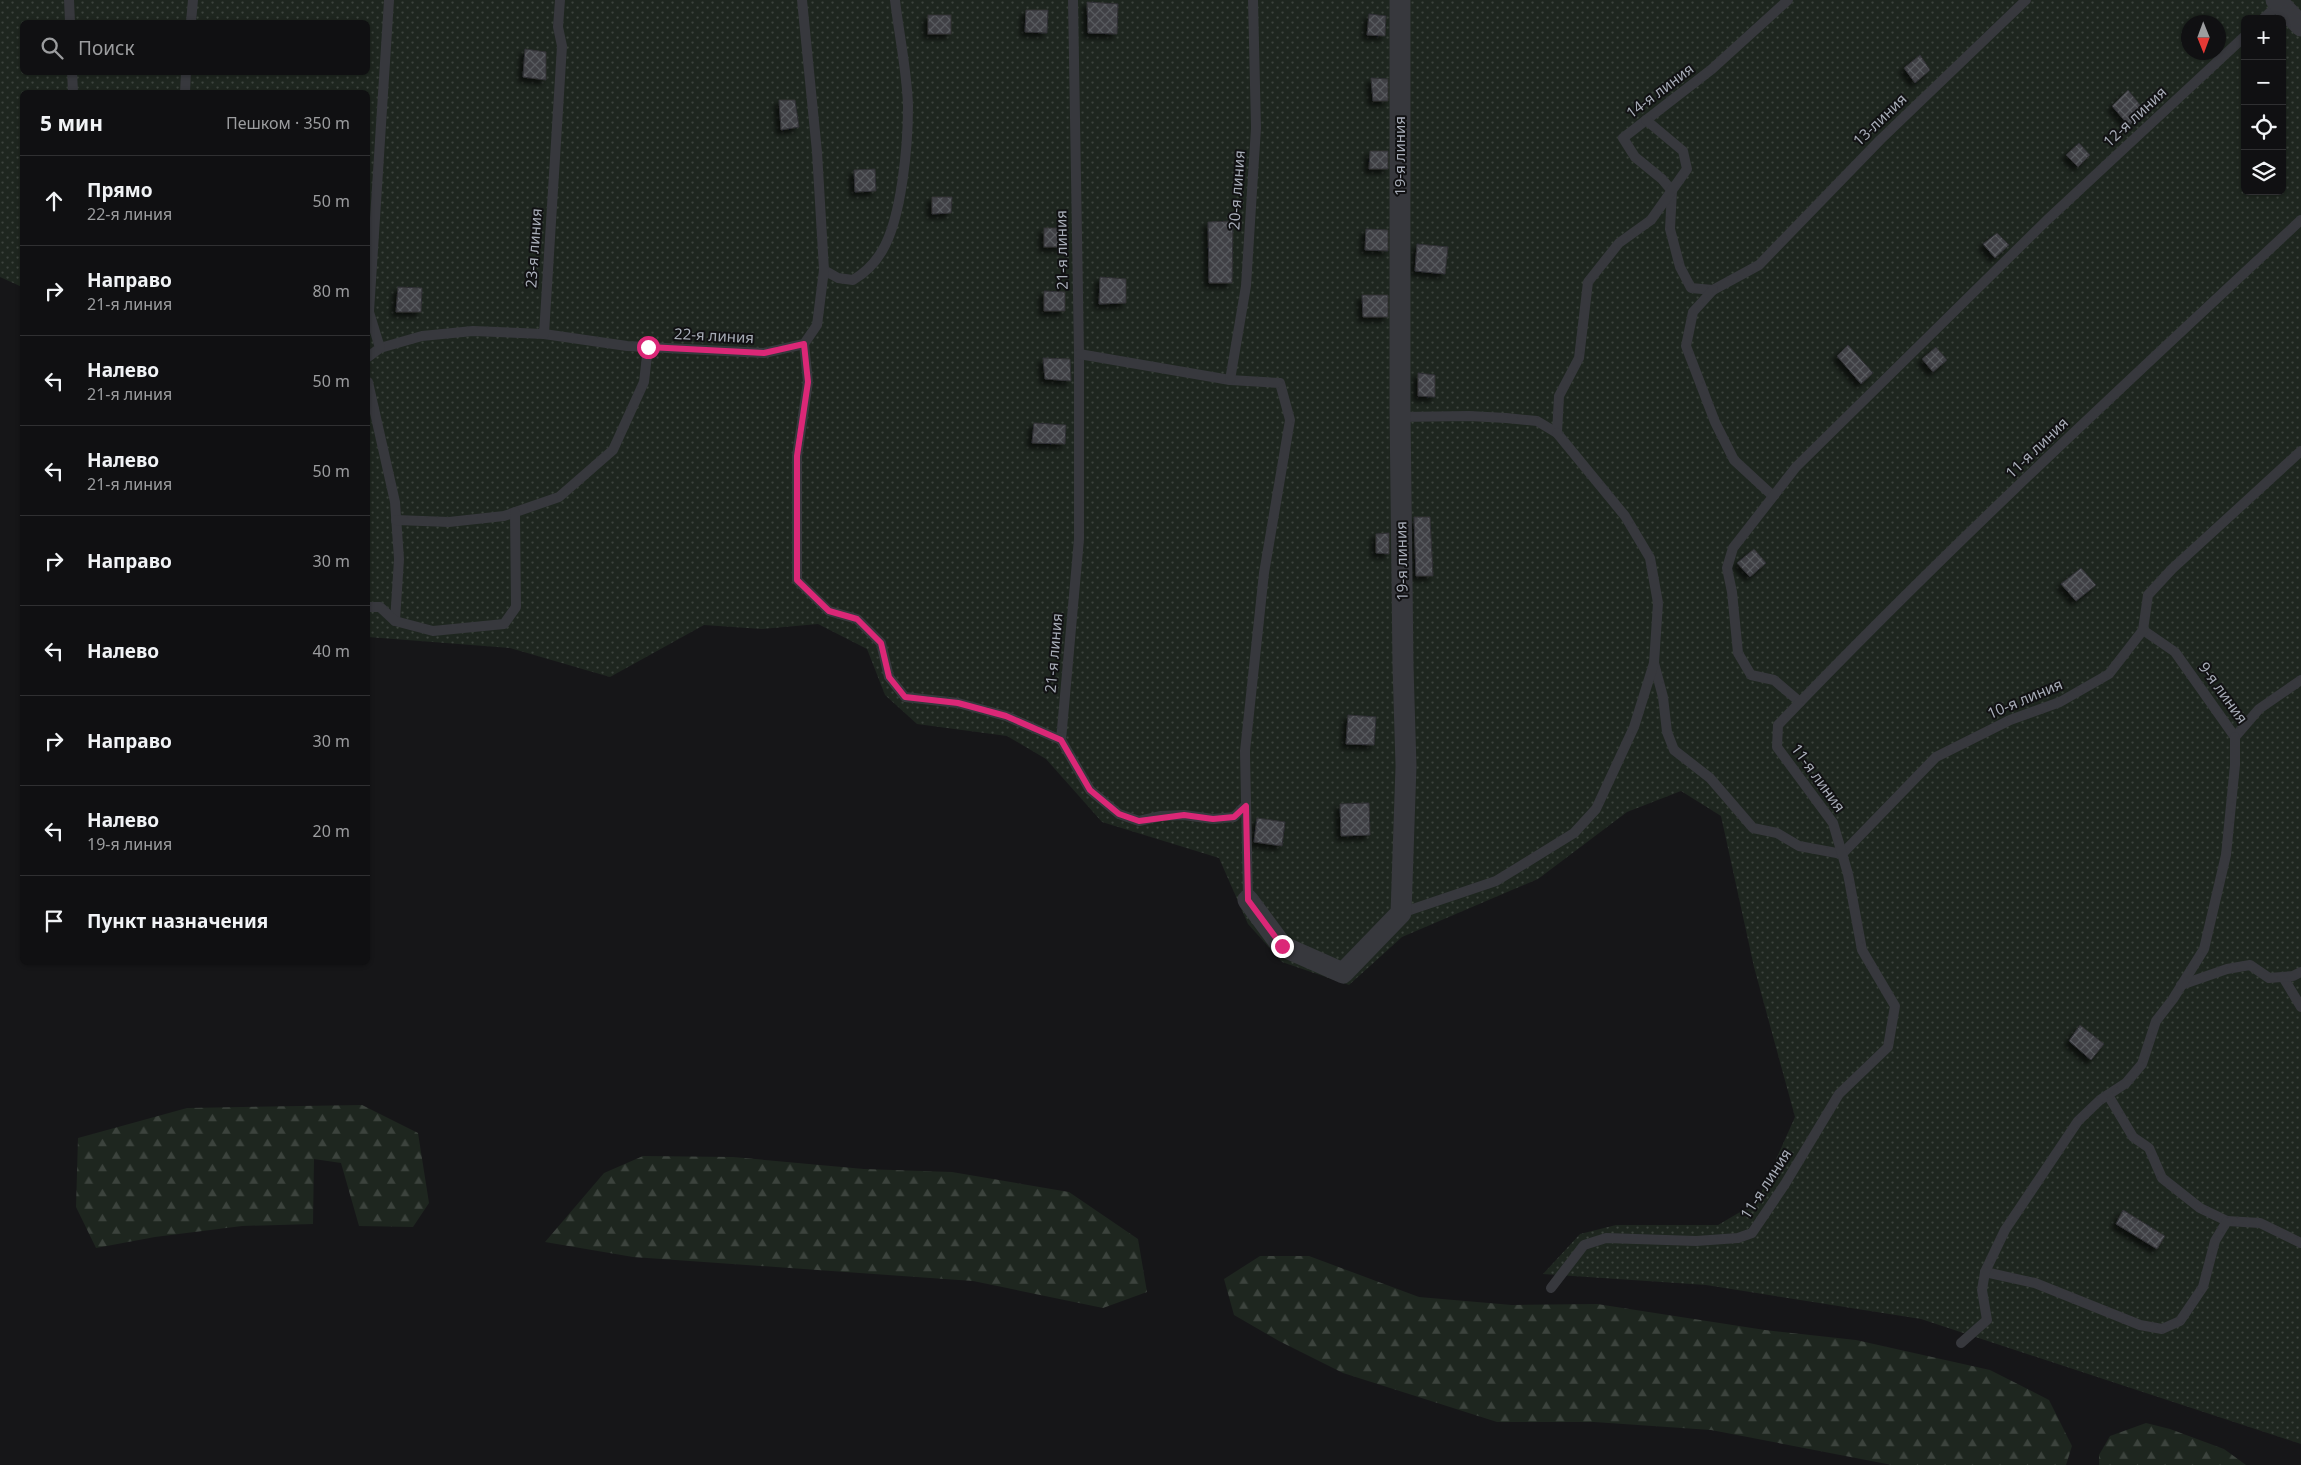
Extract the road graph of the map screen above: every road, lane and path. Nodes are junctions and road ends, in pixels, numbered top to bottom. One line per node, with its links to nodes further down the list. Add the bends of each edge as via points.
1 (69, 0): 14 (lane)
2 (193, 0): 15 (lane)
3 (389, 0): 27 (lane)
4 (560, 0): 29 (lane, 23-я линия, via 558,26 562,46)
5 (802, 0): 25 (lane, via 817,152)
6 (895, 0): 25 (lane, via 908,105 902,179 895,217 883,250 866,272 853,280 838,278)
7 (1073, 0): 33 (lane, 21-я линия)
8 (1253, 0): 35 (lane, 20-я линия, via 1256,128 1246,286)
9 (1400, 0): 37 (street, 19-я линия)
10 (1788, 0): 22 (lane, 14-я линия, via 1712,69)
11 (2026, 0): 26 (lane, 13-линия, via 1880,140 1759,265)
12 (2280, 1): 13 (lane); 16 (street)
13 (2267, 15)
14 (70, 20)
15 (191, 20)
16 (2301, 26)
17 (2241, 40): 40 (lane, 12-я линия, via 2047,220 1796,467)
18 (72, 75): 20 (lane)
19 (186, 75): 21 (lane)
20 (73, 90)
21 (185, 90)
22 (1646, 120): 23 (lane, via 1683,151 1687,169); 23 (lane, 14-я линия, via 1623,138 1635,157)
23 (1672, 191): 26 (lane, via 1670,229 1680,267 1691,288); 38 (lane, via 1651,220 1619,243 1588,282 1579,358 1559,396)
24 (2301, 220): 48 (lane, 11-я линия, via 2104,404 1864,635)
25 (824, 270): 30 (lane, via 818,325)
26 (1713, 290): 40 (lane, via 1693,312 1686,346 1715,422 1734,460)
27 (370, 296)
28 (370, 315): 32 (lane)
29 (544, 334): 31 (lane, 22-я линия); 32 (lane, via 473,331 422,336)
30 (804, 344): 31 (lane, 22-я линия, via 764,353); 50 (lane, via 808,382 797,456 797,580 829,611 857,619 881,643 889,677 905,697 958,703 1006,716)
31 (648, 347): 41 (lane, via 644,382 613,450 559,497)
32 (380, 348): 34 (lane)
33 (1079, 354): 35 (lane); 50 (lane, 21-я линия, via 1079,540)
34 (370, 356)
35 (1230, 380): 51 (lane, via 1280,383 1290,420 1264,573 1245,751)
36 (370, 391): 42 (lane, via 395,502)
37 (1400, 417): 38 (lane, via 1469,416 1537,421); 54 (street, 19-я линия, via 1406,766)
38 (1557, 433): 46 (lane, via 1625,516 1650,558 1658,603)
39 (2301, 450): 45 (lane, 10-я линия, via 2148,595)
40 (1773, 496): 48 (lane, 12-я линия, via 1734,548 1726,568 1732,592 1738,653 1751,674 1774,680)
41 (515, 512): 42 (lane, via 449,522); 44 (lane, via 516,607 504,624 433,631)
42 (396, 520): 44 (lane, via 399,559)
43 (370, 607): 44 (lane, via 380,607)
44 (396, 621)
45 (2143, 630): 49 (lane, 9-я линия, via 2175,652); 52 (lane, 10-я линия, via 2109,674 2060,702 2010,720 1936,757)
46 (1654, 662): 52 (lane, via 1667,732 1674,750 1710,778 1753,828 1777,833 1800,846); 54 (lane, via 1634,727 1609,782 1596,809 1574,833 1496,881)
47 (2301, 680): 49 (lane, 9-я линия, via 2258,709)
48 (1800, 702): 52 (lane, 11-я линия, via 1778,725 1777,747 1833,823)
49 (2234, 737): 57 (lane, via 2235,765 2226,855 2204,948)
50 (1061, 740): 51 (lane, via 1090,790 1119,814 1139,821 1184,815 1213,819 1234,817)
51 (1246, 806): 53 (lane)
52 (1842, 854): 63 (lane, 11-я линия, via 1862,950 1895,1006 1888,1047 1839,1094 1752,1233 1738,1238 1696,1241 1606,1238 1584,1245)
53 (1248, 900): 54 (street, via 1282,946 1343,974)
54 (1401, 913)
55 (2301, 972): 56 (lane)
56 (2283, 976): 57 (lane, via 2269,978 2250,965 2226,969); 58 (lane)
57 (2182, 985): 59 (lane, via 2156,1021 2142,1064 2126,1083)
58 (2301, 1007)
59 (2108, 1095): 60 (lane, via 2133,1137 2149,1148 2162,1178 2200,1208); 62 (lane, via 2078,1121 2005,1230)
60 (2227, 1221): 61 (lane, via 2260,1223); 62 (lane, via 2215,1242 2203,1286 2180,1321 2162,1329 2140,1324 2035,1283)
61 (2301, 1243)
62 (1985, 1272): 64 (lane, via 1982,1290 1987,1320)
63 (1551, 1288)
64 (1961, 1343)

